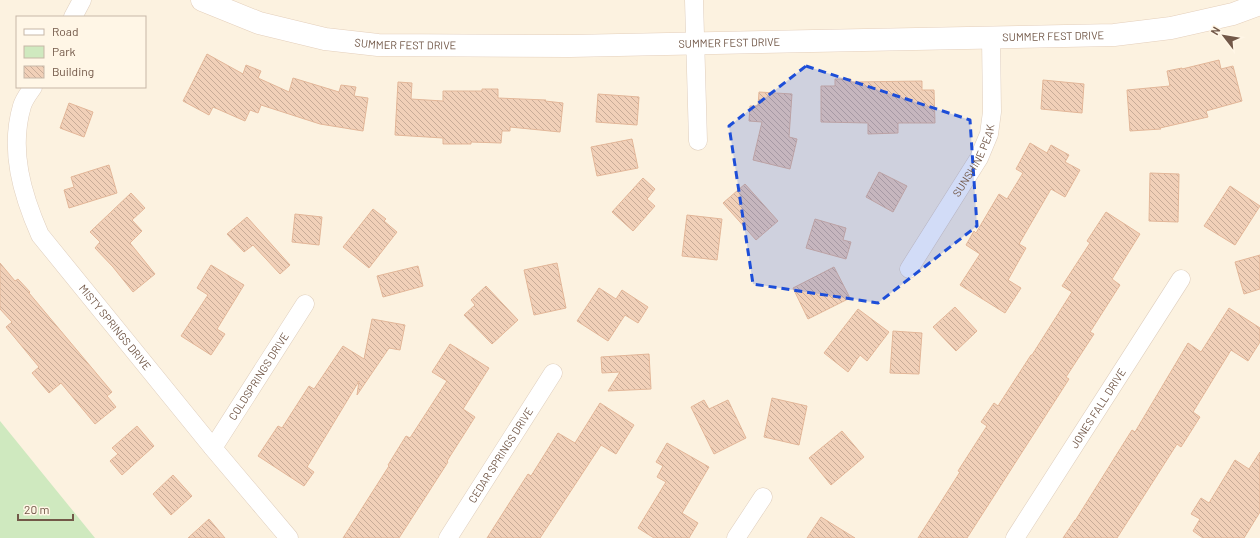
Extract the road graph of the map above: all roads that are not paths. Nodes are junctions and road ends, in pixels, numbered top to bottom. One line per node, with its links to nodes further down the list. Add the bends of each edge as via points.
1 (82, 0): 5 (street)
2 (202, 0): 7 (street, SUMMER FEST DRIVE, via 259,23 324,39 378,45)
3 (694, 0): 7 (street)
4 (1260, 4): 6 (street, SUMMER FEST DRIVE, via 1233,14 1179,26 1114,35)
5 (74, 16)
6 (991, 38): 7 (street, SUMMER FEST DRIVE); 10 (street, SUNSHINE PEAK, via 992,112 989,134 979,158)
7 (695, 44): 9 (street)
8 (32, 88): 14 (street, MISTY SPRINGS DRIVE, via 23,104 16,143 24,196 40,235)
9 (698, 141)
10 (909, 268)
11 (1181, 279): 19 (street, JONES FALL DRIVE)
12 (305, 304): 14 (street, COLDSPRINGS DRIVE)
13 (553, 373): 17 (street, CEDAR SPRINGS DRIVE)
14 (213, 448): 16 (street, MISTY SPRINGS DRIVE)
15 (763, 497): 18 (street)
16 (289, 538)
17 (448, 538)
18 (736, 538)
19 (1015, 538)

